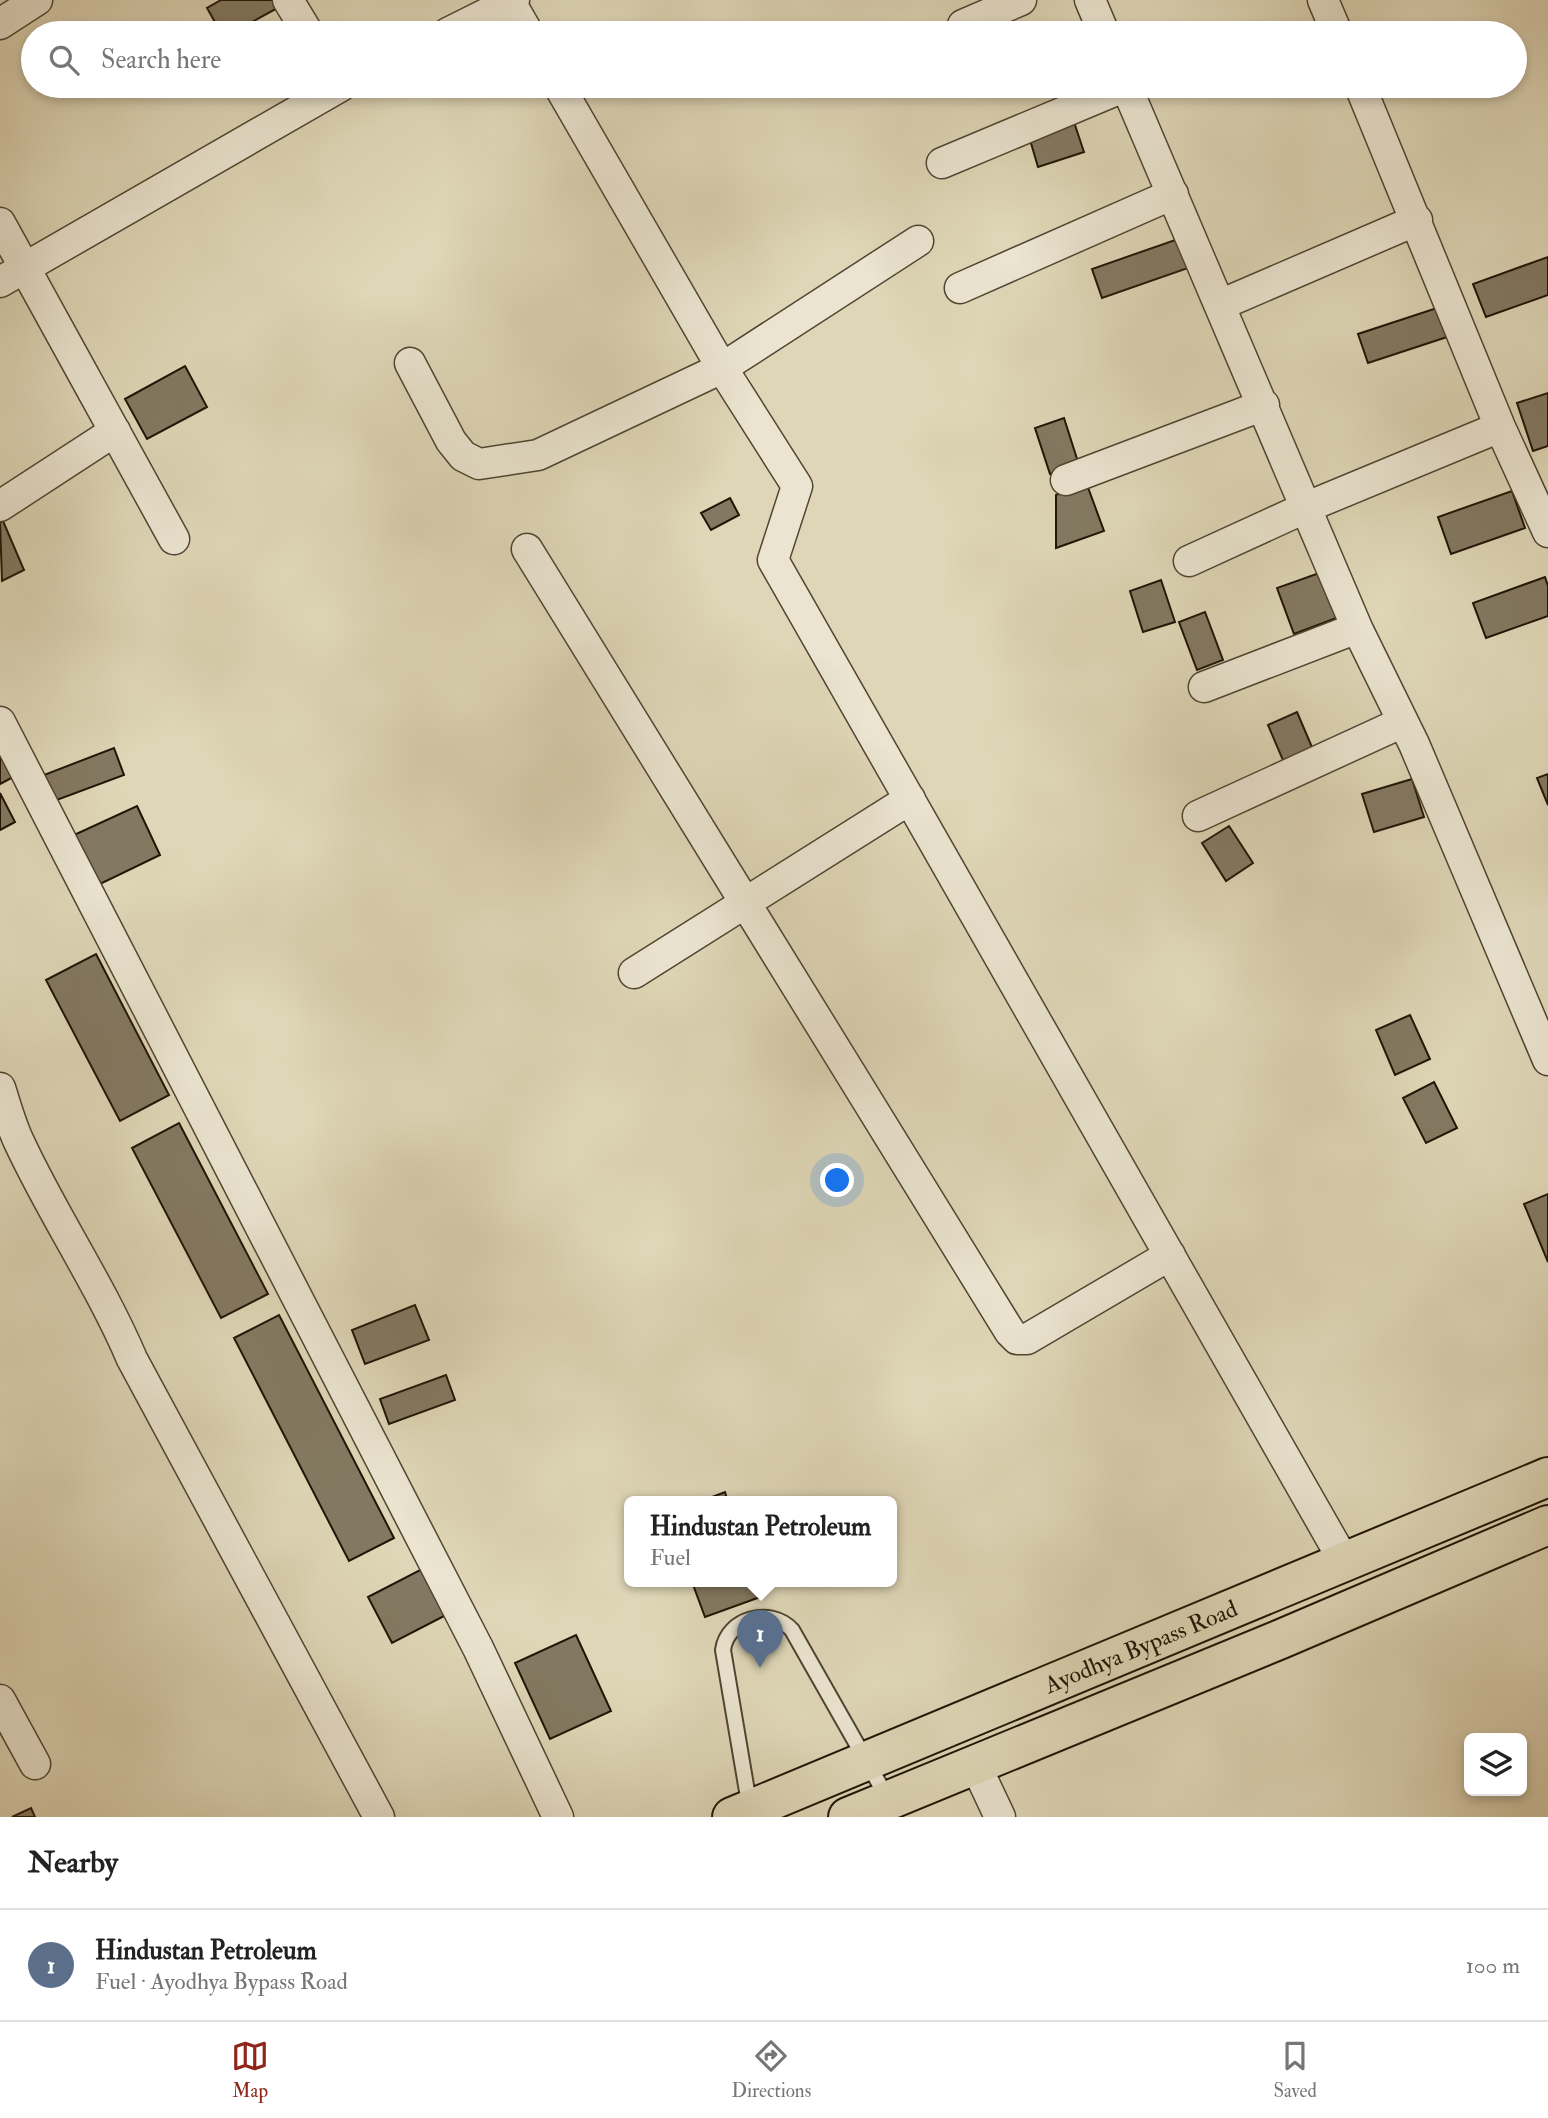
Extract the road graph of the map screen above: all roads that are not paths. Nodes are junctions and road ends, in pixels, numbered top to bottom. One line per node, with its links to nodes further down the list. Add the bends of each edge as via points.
1 (37, 0): 13 (street)
2 (288, 0): 7 (street)
3 (1021, 0): 10 (street)
4 (1090, 0): 11 (street)
5 (1323, 0): 12 (street)
6 (511, 1): 8 (street); 9 (street)
7 (301, 21)
8 (472, 21)
9 (522, 21)
10 (971, 21)
11 (1099, 21)
12 (1332, 21)
13 (0, 24)
14 (319, 98): 24 (street)
15 (566, 98): 29 (street)
16 (1097, 98): 19 (street)
17 (1131, 98): 20 (street)
18 (1365, 98): 21 (street)
19 (942, 163)
20 (1173, 194): 26 (street); 27 (street)
21 (1417, 220): 27 (street); 31 (street)
22 (0, 223): 24 (street)
23 (918, 241): 29 (street)
24 (26, 267): 25 (street); 32 (street)
25 (0, 282)
26 (960, 288)
27 (1220, 305): 30 (street)
28 (410, 363): 29 (street, via 451,441 463,456 479,464 538,455)
29 (722, 368): 44 (street, via 797,486 773,560)
30 (1264, 405): 33 (street); 35 (street)
31 (1500, 427): 35 (street); 36 (street)
32 (115, 430): 34 (street); 37 (street)
33 (1066, 480)
34 (0, 506)
35 (1307, 507): 39 (street); 40 (street)
36 (1548, 532)
37 (174, 539)
38 (527, 549): 46 (street)
39 (1189, 561)
40 (1357, 628): 41 (street); 43 (street)
41 (1204, 687)
42 (0, 722): 61 (street, via 478,1648)
43 (1403, 722): 45 (street); 48 (street)
44 (910, 799): 46 (street); 50 (street)
45 (1198, 816)
46 (745, 901): 47 (street); 50 (street, via 1017,1339 1027,1339)
47 (634, 973)
48 (1548, 1060)
49 (0, 1088): 60 (street, via 19,1142 59,1220 105,1297 132,1359)
50 (1170, 1255): 53 (street)
51 (1548, 1477): 53 (main road, Ayodhya Bypass Road)
52 (1548, 1525): 57 (main road, Ayodhya Bypass Road)
53 (1344, 1561): 55 (main road, Ayodhya Bypass Road)
54 (0, 1699): 56 (street)
55 (866, 1760): 58 (lane); 59 (main road, Ayodhya Bypass Road); 59 (lane, via 792,1630 782,1619 764,1616 746,1622 724,1641 723,1650)
56 (35, 1764)
57 (975, 1764): 58 (main road, Ayodhya Bypass Road); 63 (street)
58 (889, 1800): 62 (main road, Ayodhya Bypass Road)
59 (745, 1815)
60 (379, 1817)
61 (558, 1817)
62 (848, 1817)
63 (1000, 1817)

